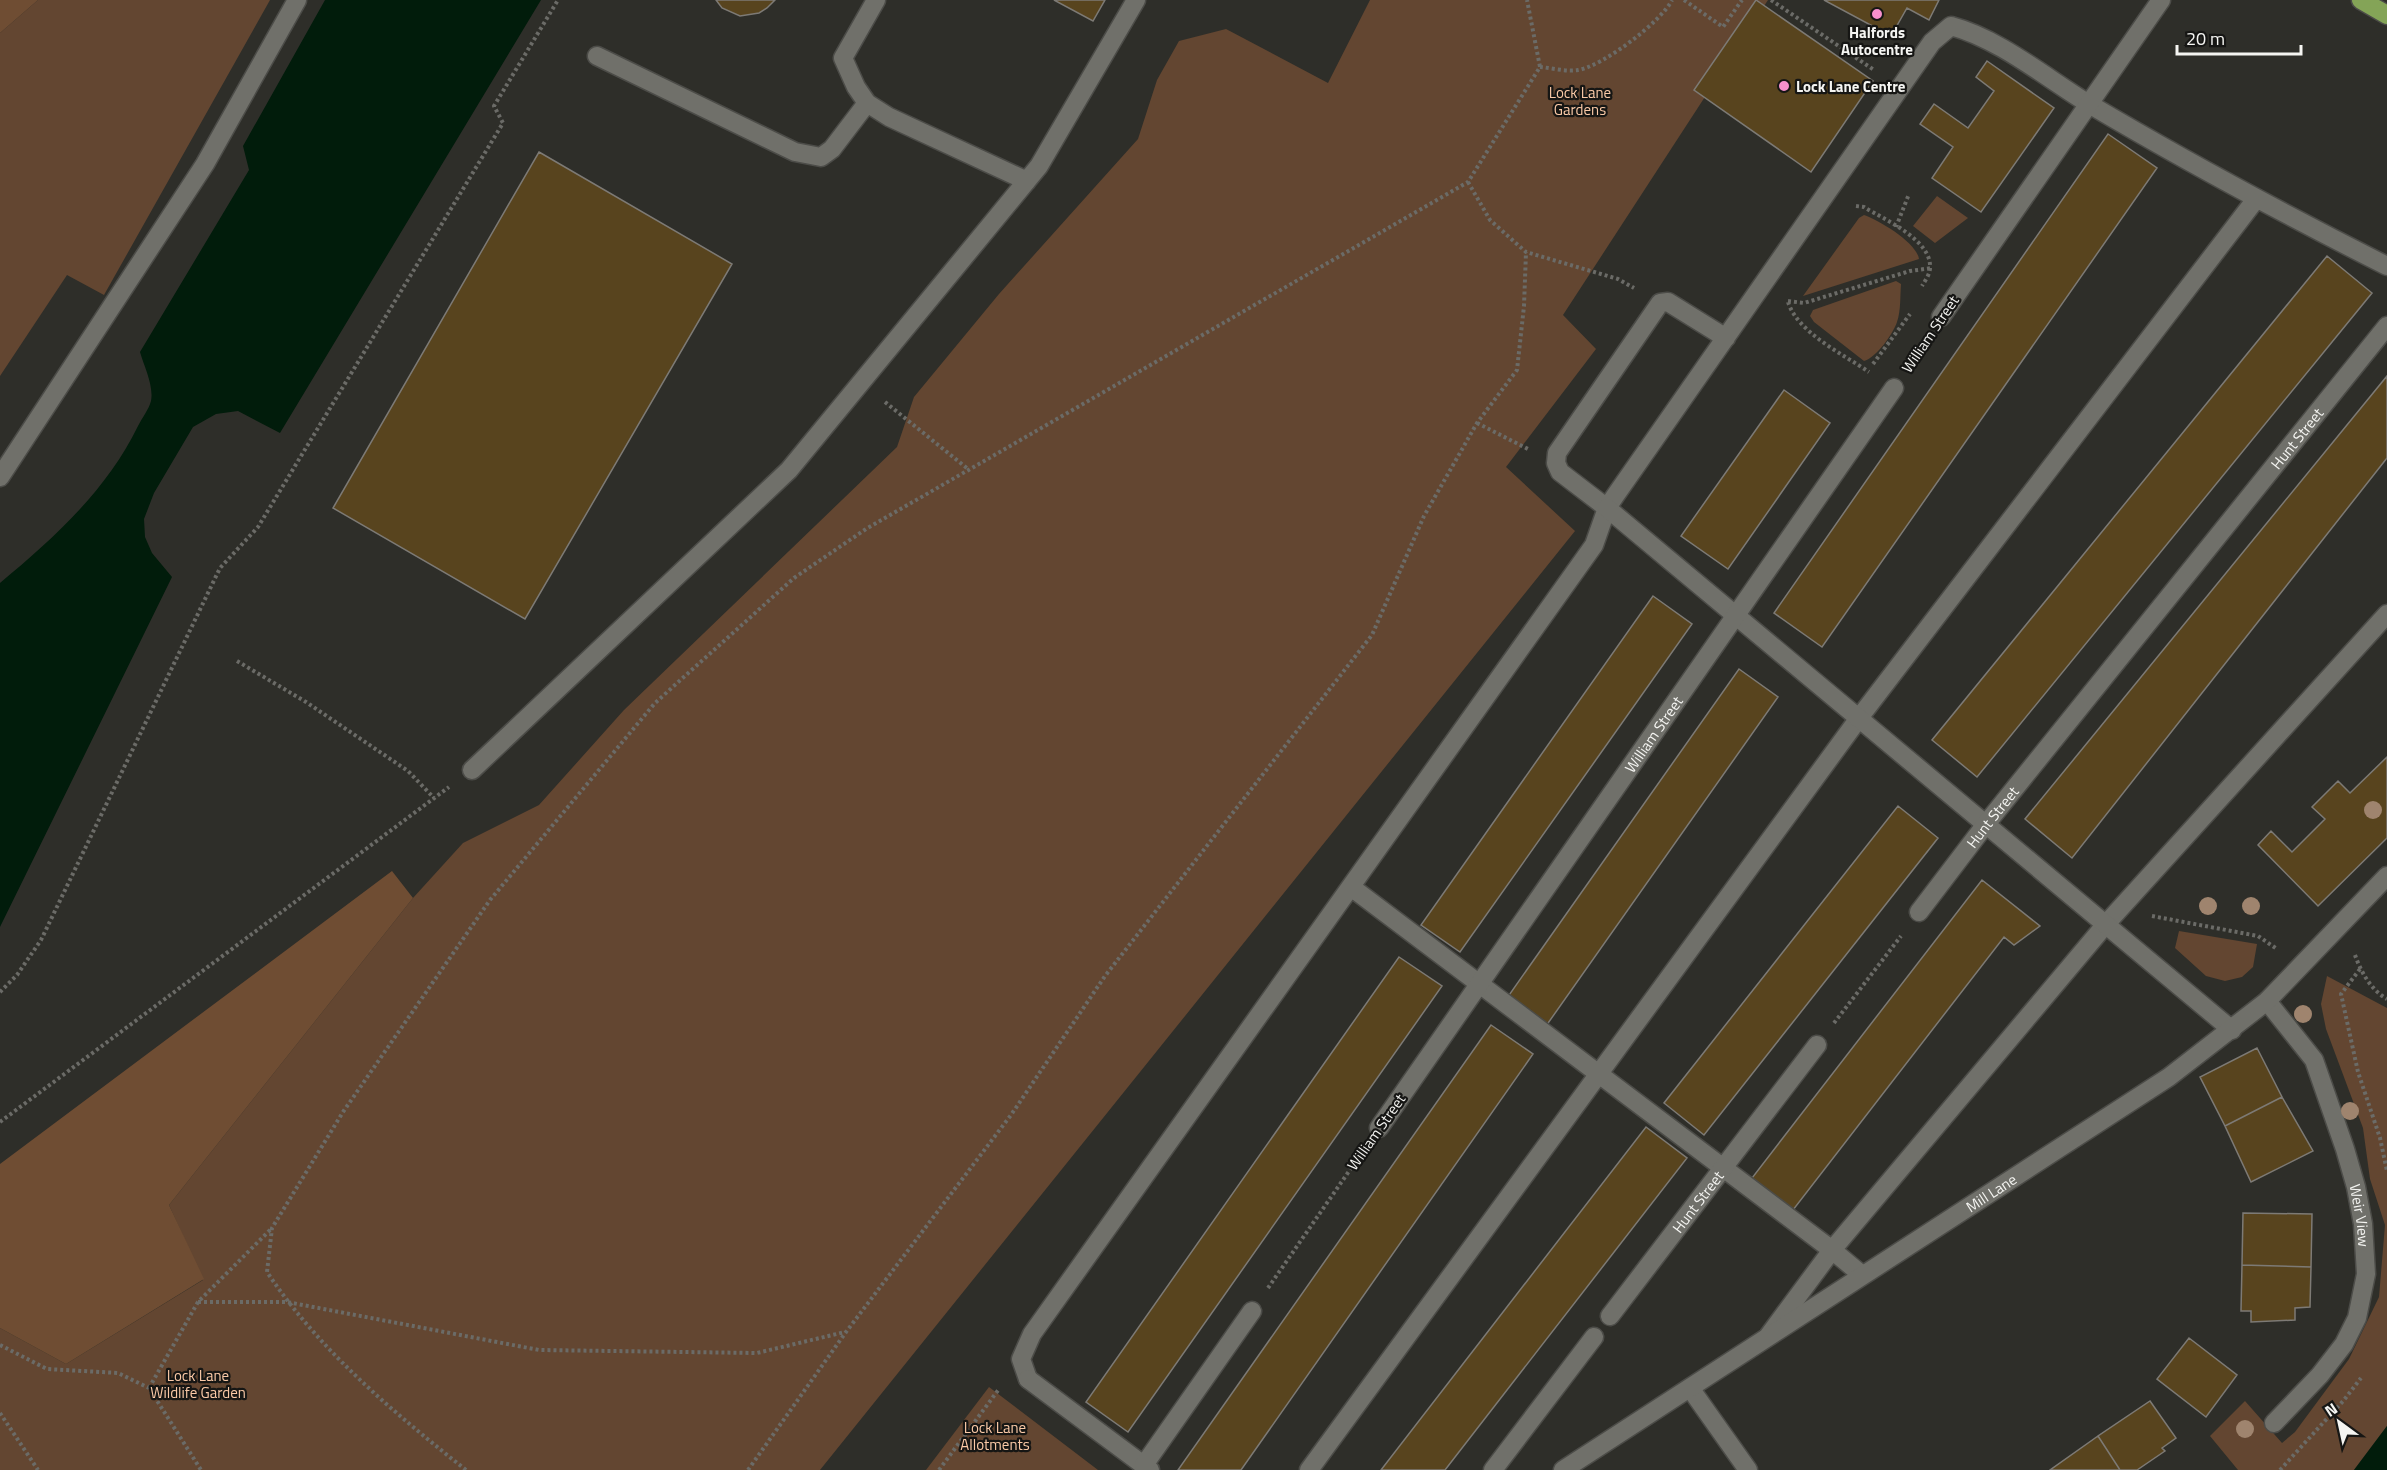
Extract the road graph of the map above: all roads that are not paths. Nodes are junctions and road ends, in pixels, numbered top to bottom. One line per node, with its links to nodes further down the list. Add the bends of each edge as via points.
1 (297, 0): 17 (street, via 205,164)
2 (876, 0): 8 (street, via 843,58)
3 (1136, 0): 10 (street)
4 (2161, 0): 9 (street, William Street)
5 (2361, 0): 6 (main road)
6 (2387, 15)
7 (597, 56): 8 (street, via 795,152 821,157 832,149)
8 (867, 103): 10 (street)
9 (2089, 104): 11 (street); 13 (street, William Street); 15 (street, via 1974,32 1951,26 1932,42)
10 (1027, 181): 22 (street, via 789,470)
11 (2256, 200): 12 (street); 21 (street)
12 (2387, 266)
13 (1941, 317)
14 (2387, 326): 23 (street, Hunt Street)
15 (1726, 338): 18 (street); 18 (street, via 1668,302 1660,303 1557,453 1560,472)
16 (1894, 388): 19 (street, William Street)
17 (0, 477)
18 (1607, 508): 19 (street); 25 (street, via 1594,545)
19 (1736, 614): 21 (street); 28 (street, William Street)
20 (2387, 614): 27 (street)
21 (1859, 718): 23 (street); 32 (street)
22 (472, 770)
23 (1986, 824): 26 (street, Hunt Street); 27 (street)
24 (2387, 876): 29 (street, Mill Lane)
25 (1351, 887): 28 (street); 43 (street, via 1032,1334 1021,1359 1028,1379)
26 (1919, 912)
27 (2106, 924): 30 (street); 35 (street)
28 (1479, 984): 32 (street); 33 (street, William Street)
29 (2267, 1001): 30 (street, Mill Lane); 42 (street, Weir View, via 2314,1060 2356,1187 2366,1274 2357,1318 2344,1344)
30 (2232, 1030): 36 (street, Mill Lane, via 2169,1077)
31 (1817, 1045): 34 (street, Hunt Street)
32 (1598, 1074): 34 (street); 44 (street)
33 (1379, 1128)
34 (1723, 1168): 35 (street); 38 (street, Hunt Street)
35 (1832, 1250): 36 (street); 40 (street)
36 (1862, 1275): 40 (street, Mill Lane)
37 (1252, 1311): 43 (street)
38 (1610, 1316)
39 (1594, 1337): 45 (street)
40 (1768, 1337): 41 (street, Mill Lane)
41 (1690, 1388): 46 (street, Mill Lane); 47 (street)
42 (2274, 1423)
43 (1145, 1468)
44 (1309, 1470)
45 (1493, 1470)
46 (1563, 1470)
47 (1748, 1470)

